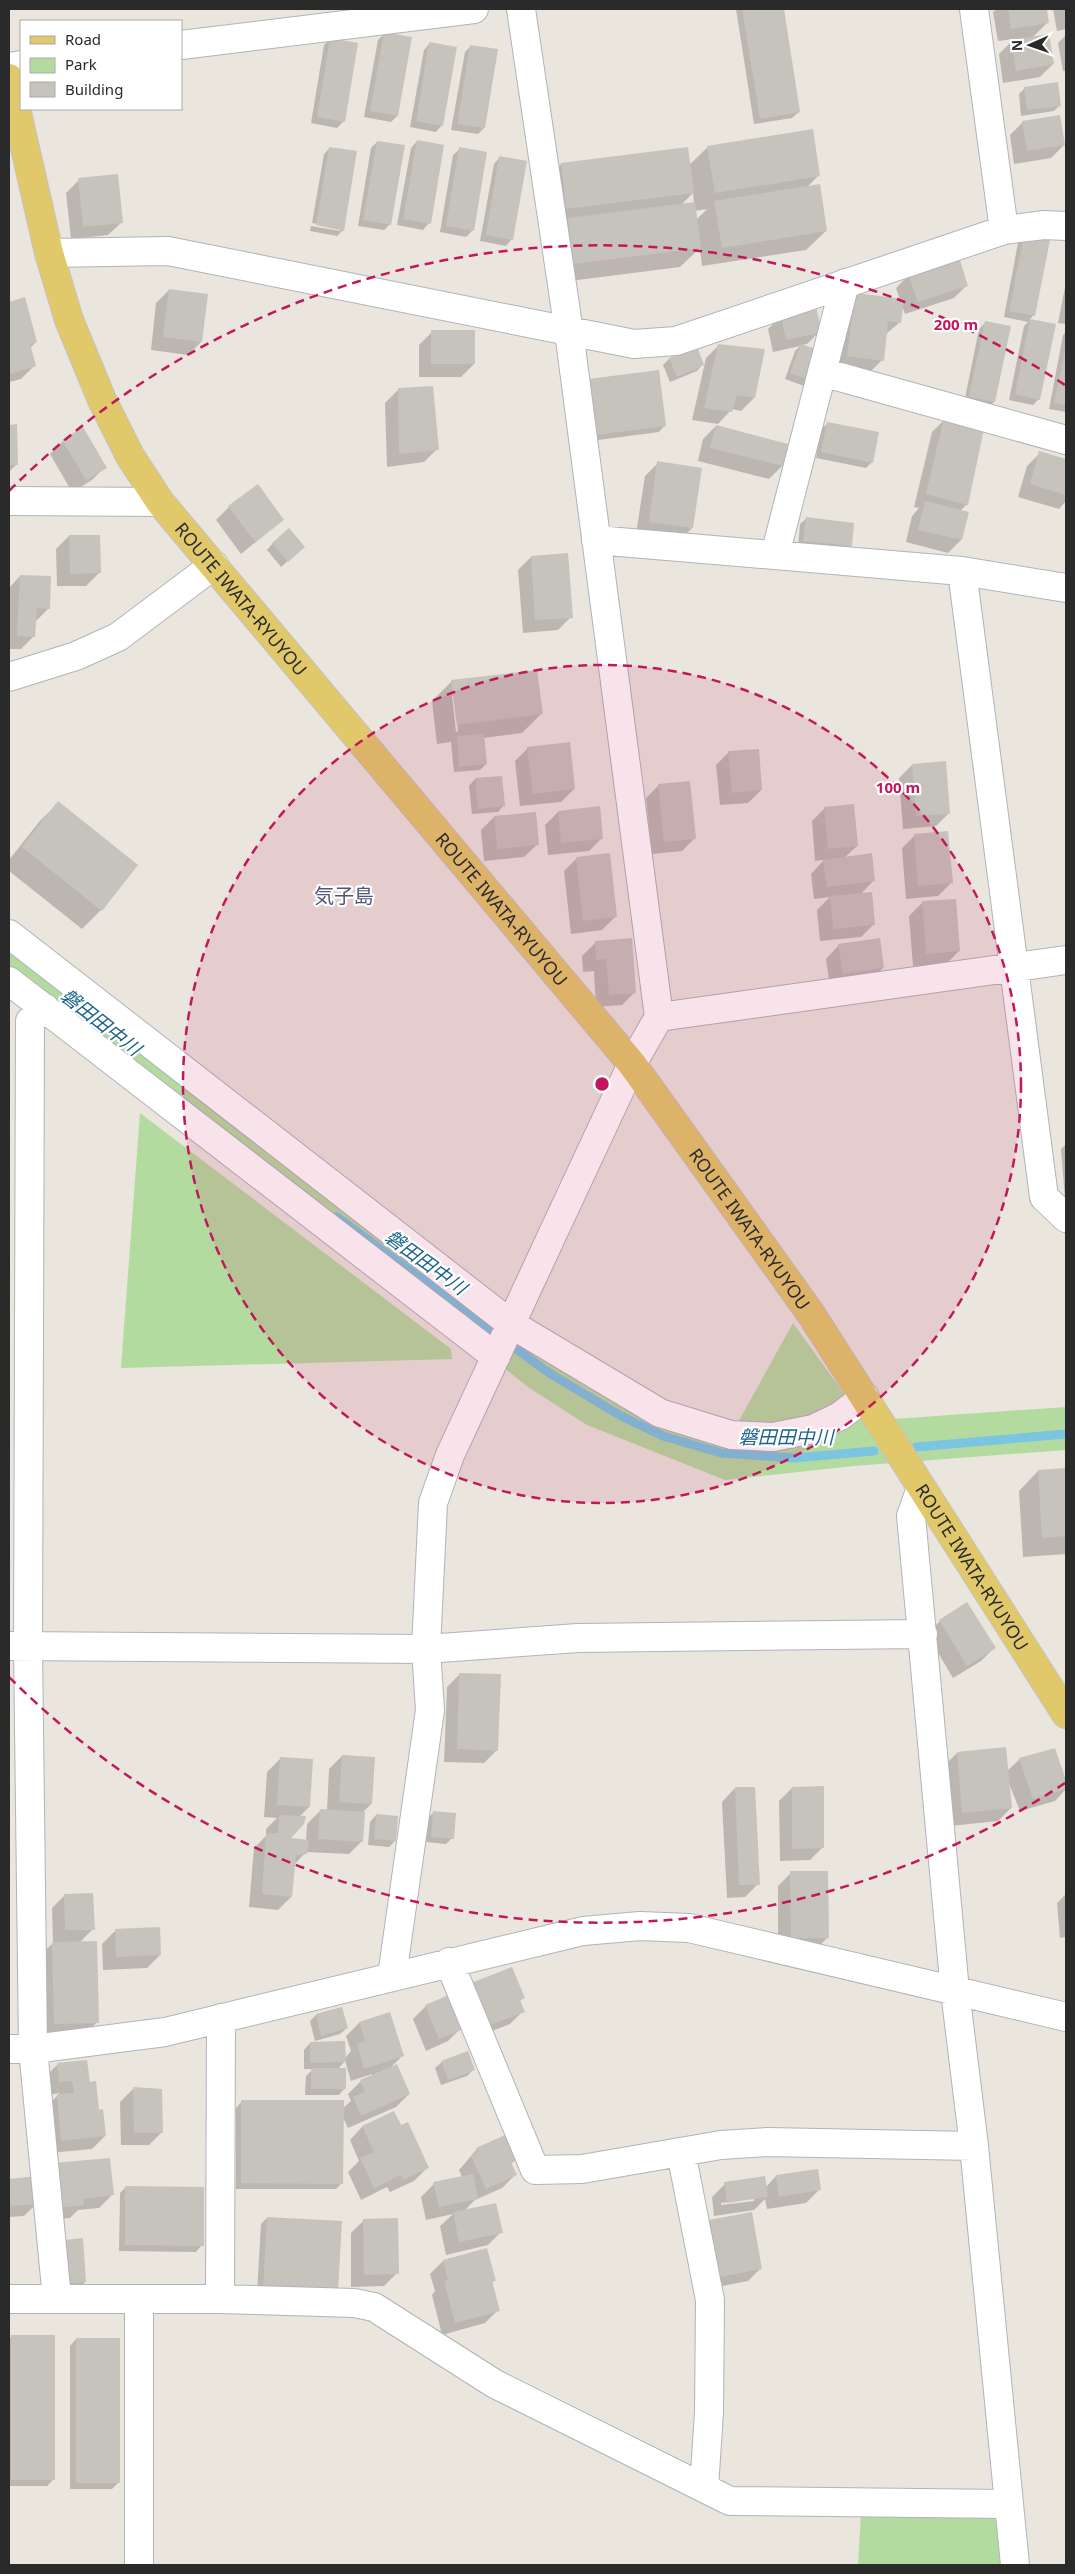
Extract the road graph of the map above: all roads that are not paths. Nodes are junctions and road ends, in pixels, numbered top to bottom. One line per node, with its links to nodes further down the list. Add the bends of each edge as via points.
1 (474, 9): 4 (street)
2 (521, 9): 10 (street)
3 (974, 9): 7 (street)
4 (182, 45)
5 (9, 78): 8 (main road, ROUTE IWATA-RYUYOU)
6 (1066, 226): 7 (street, via 1044,224)
7 (1004, 230): 9 (street)
8 (50, 253): 10 (street, via 168,251); 14 (main road, ROUTE IWATA-RYUYOU, via 69,320 102,400 130,456)
9 (845, 283): 10 (street, via 676,341 634,344); 11 (street)
10 (569, 332): 15 (street)
11 (822, 372): 12 (street); 16 (street)
12 (1066, 440)
13 (9, 501): 14 (street)
14 (160, 502): 17 (main road, ROUTE IWATA-RYUYOU)
15 (596, 540): 16 (street); 26 (street)
16 (775, 555): 18 (street)
17 (214, 565): 20 (street, via 118,637 76,656); 27 (main road, ROUTE IWATA-RYUYOU)
18 (962, 571): 19 (street); 23 (street)
19 (1066, 588)
20 (9, 677)
21 (9, 934): 29 (street)
22 (1066, 960): 23 (street)
23 (1013, 968): 26 (street); 28 (street, via 1044,1197)
24 (9, 981): 25 (street)
25 (28, 1017): 30 (street); 34 (street)
26 (659, 1017): 27 (street)
27 (632, 1064): 29 (street); 31 (main road, ROUTE IWATA-RYUYOU, via 811,1314)
28 (1066, 1218)
29 (511, 1324): 30 (street); 31 (street, via 660,1413 732,1435 773,1437 813,1429 840,1416)
30 (496, 1358): 35 (street, via 450,1455 432,1503)
31 (865, 1397): 32 (main road, ROUTE IWATA-RYUYOU)
32 (921, 1488): 33 (street, via 911,1516); 36 (main road, ROUTE IWATA-RYUYOU)
33 (922, 1634): 35 (street, via 578,1638); 39 (street)
34 (19, 1646): 35 (street); 42 (street)
35 (426, 1649): 38 (street, via 430,1710)
36 (1066, 1714)
37 (449, 1962): 38 (street); 39 (street, via 583,1931 640,1926 682,1928); 44 (street, via 535,2170 582,2169)
38 (392, 1976): 41 (street)
39 (955, 1991): 40 (street); 43 (street)
40 (1066, 2017)
41 (221, 2018): 42 (street, via 165,2032); 48 (street)
42 (21, 2049): 46 (street)
43 (974, 2146): 44 (street, via 767,2142); 50 (street)
44 (681, 2152): 49 (street, via 710,2300 709,2412)
45 (9, 2299): 46 (street)
46 (57, 2299): 47 (street)
47 (139, 2299): 48 (street); 51 (street)
48 (220, 2299): 49 (street, via 354,2303 374,2307 495,2384)
49 (704, 2488): 50 (street, via 730,2501)
50 (1008, 2504): 52 (street)
51 (139, 2565)
52 (1015, 2565)

